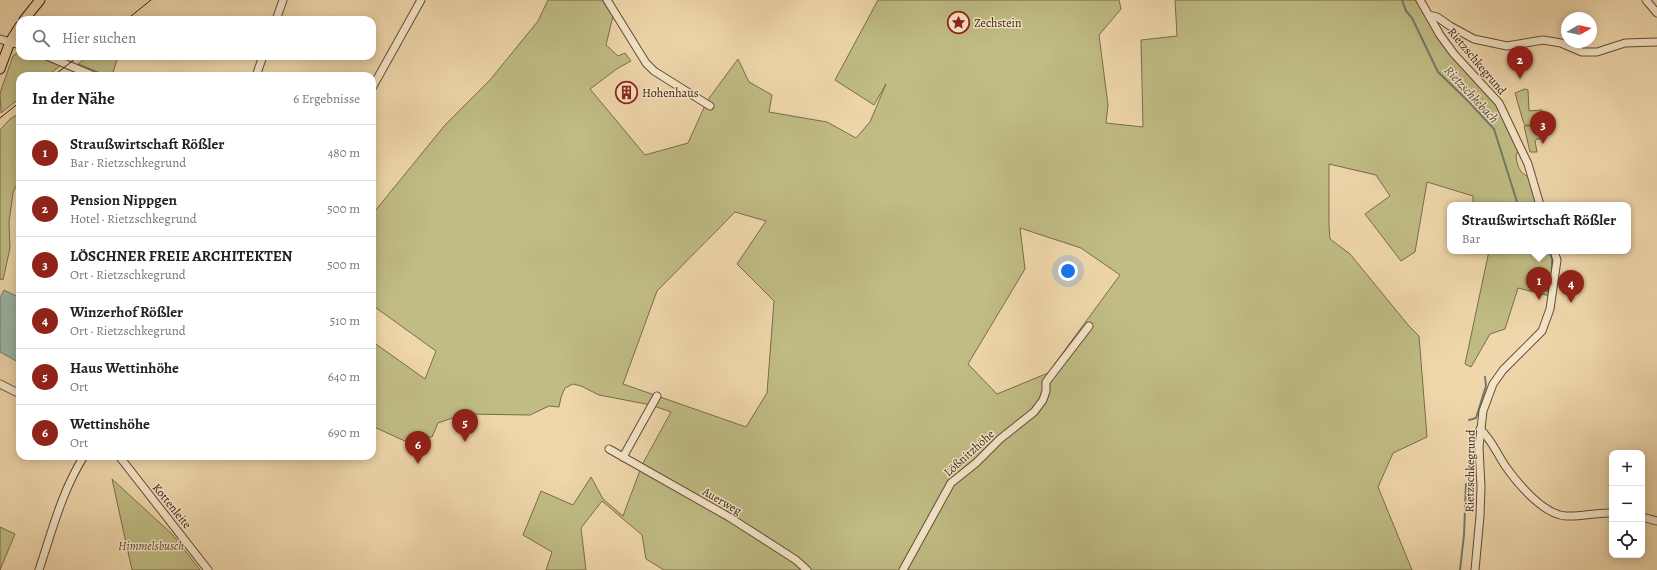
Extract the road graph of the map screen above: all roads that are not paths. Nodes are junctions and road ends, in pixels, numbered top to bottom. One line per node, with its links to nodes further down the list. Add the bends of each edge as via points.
1 (40, 0): 9 (main road)
2 (283, 0): 10 (street)
3 (421, 0): 21 (street)
4 (607, 0): 22 (street, via 646,63 654,71)
5 (1420, 0): 8 (street, Rietzschkegrund)
6 (1646, 0): 7 (street)
7 (1657, 13)
8 (1429, 15): 14 (street, via 1437,16 1474,39 1507,46 1543,40 1561,43 1582,52 1597,52 1625,43); 23 (street, Rietzschkegrund, via 1454,54 1499,103 1528,164)
9 (27, 16)
10 (277, 16)
11 (16, 32): 13 (main road)
12 (0, 39): 13 (street)
13 (10, 42): 15 (street); 18 (main road)
14 (1657, 42)
15 (16, 44)
16 (56, 60): 19 (street)
17 (262, 60): 20 (street)
18 (0, 69)
19 (85, 72)
20 (257, 72)
21 (376, 81)
22 (710, 106)
23 (1539, 202)
24 (1555, 254): 29 (street, Rietzschkegrund, via 1557,260 1550,309 1542,331 1503,370 1493,384 1483,411)
25 (1089, 326): 40 (street, Lößnitzhöhe, via 1046,382 1043,400 1034,412 951,482)
26 (0, 384): 27 (street)
27 (16, 392)
28 (657, 396): 31 (street)
29 (1480, 429): 34 (street, via 1529,495 1546,509 1565,516); 41 (street, Rietzschkegrund, via 1480,516)
30 (609, 449): 31 (street, Auerweg)
31 (623, 457): 39 (street, Auerweg, via 729,517 796,560)
32 (82, 460): 37 (street, via 68,485)
33 (122, 460): 38 (street, Kottenleite)
34 (1609, 513)
35 (1645, 518): 36 (street)
36 (1657, 521)
37 (39, 570)
38 (208, 570)
39 (807, 570)
40 (903, 570)
41 (1475, 570)

